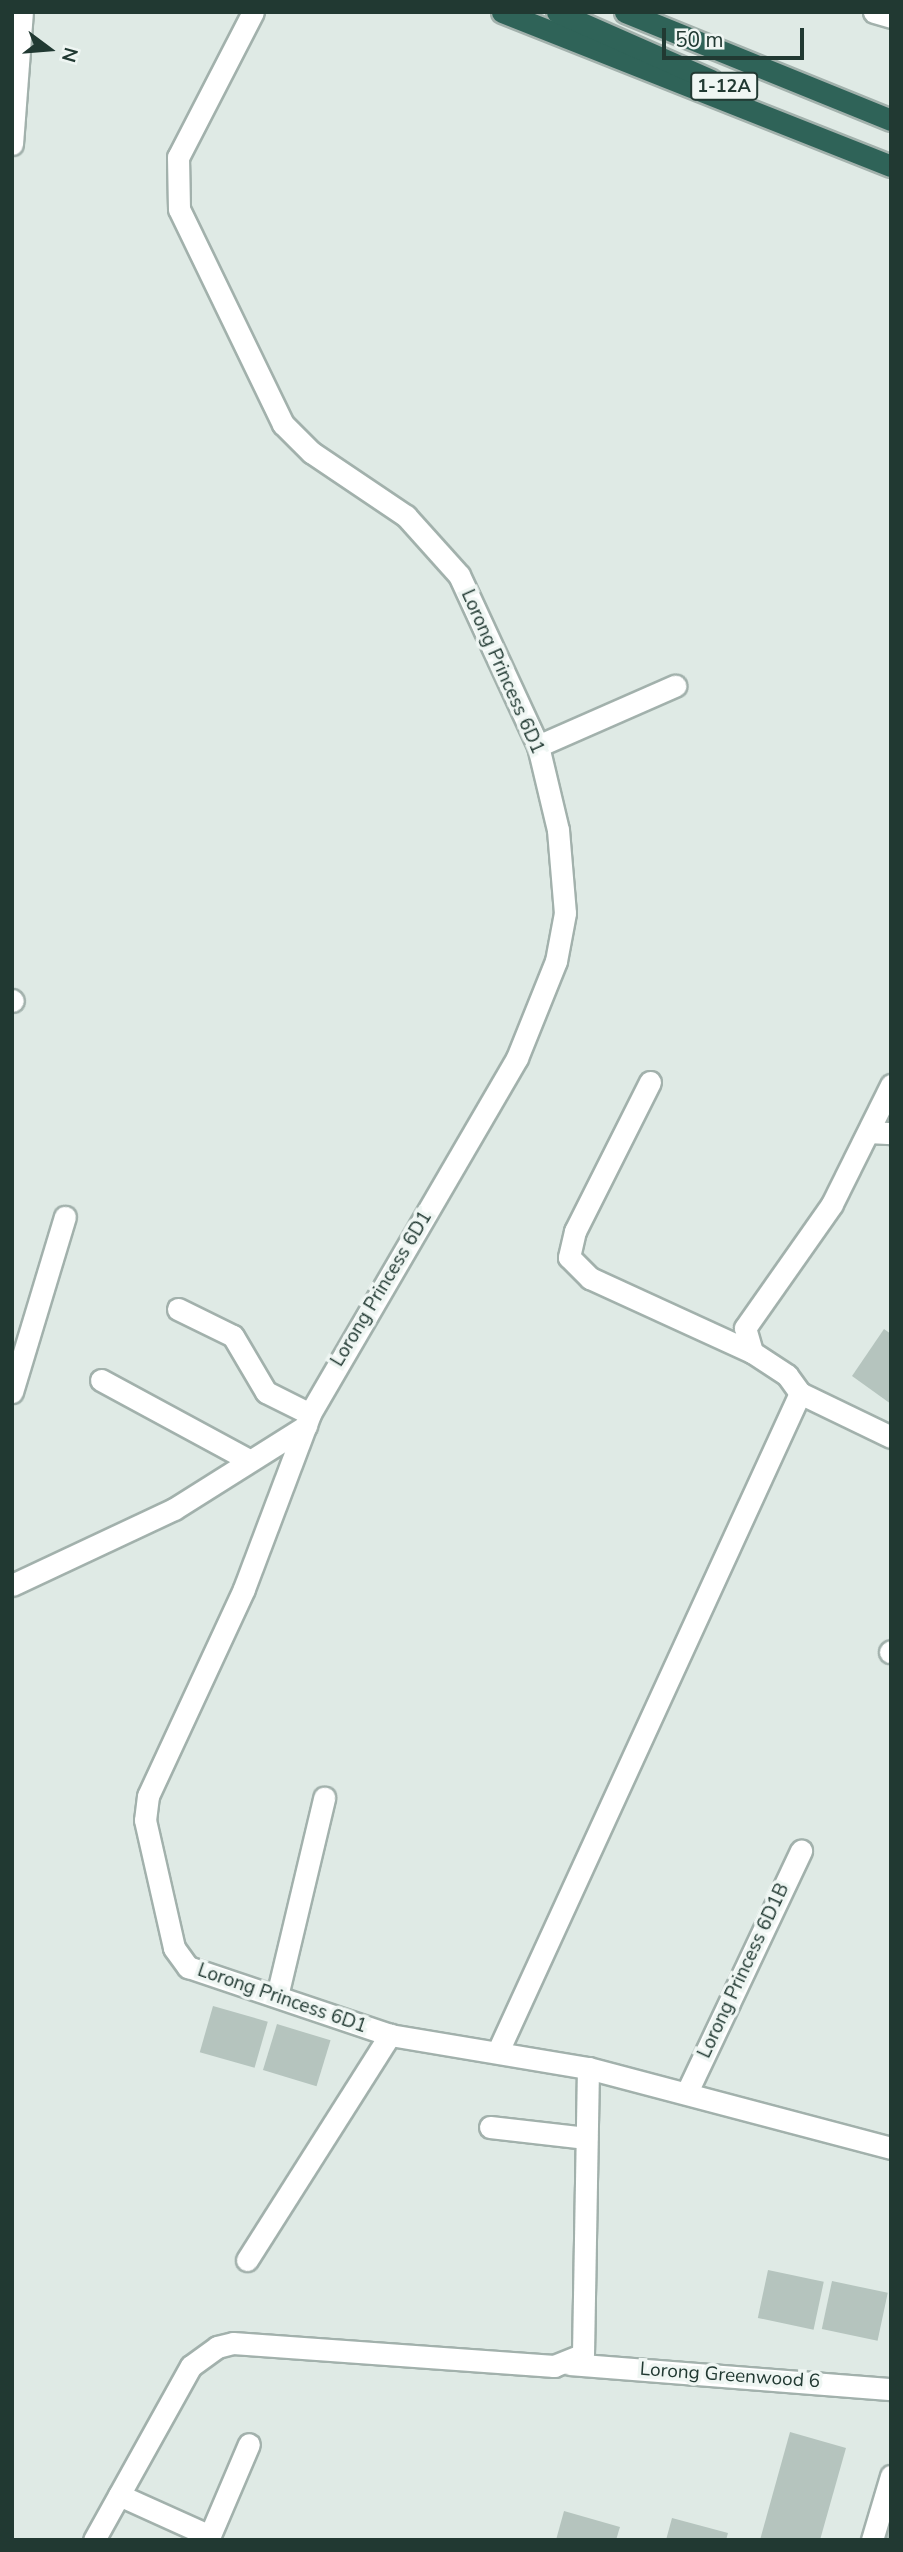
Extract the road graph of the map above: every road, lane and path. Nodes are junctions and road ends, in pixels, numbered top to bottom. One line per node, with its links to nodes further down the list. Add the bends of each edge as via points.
1 (22, 12): 11 (street)
2 (253, 12): 14 (street, Lorong Princess 6D1, via 178,157 179,209 283,424 443,551)
3 (502, 12): 12 (highway)
4 (557, 12): 12 (highway, 1-12A)
5 (625, 12): 9 (highway)
6 (648, 12): 9 (highway)
7 (874, 12): 8 (street)
8 (891, 18)
9 (670, 31): 10 (highway)
10 (891, 120)
11 (12, 144)
12 (891, 164)
13 (675, 686): 14 (street)
14 (538, 746): 25 (street, Lorong Princess 6D1, via 564,873 556,961 491,1108)
15 (650, 1082): 21 (street, via 575,1231 569,1257 590,1278)
16 (891, 1085): 17 (street)
17 (869, 1132): 18 (street); 21 (street, via 832,1203 754,1310 745,1328)
18 (891, 1133)
19 (65, 1217): 23 (street)
20 (178, 1309): 25 (street, via 233,1336 266,1392)
21 (752, 1352): 24 (street, via 786,1375)
22 (100, 1380): 27 (street)
23 (12, 1392)
24 (800, 1393): 26 (street); 33 (street)
25 (308, 1420): 27 (street); 31 (street, Lorong Princess 6D1, via 244,1589 145,1808 177,1958)
26 (891, 1437)
27 (249, 1460): 28 (street, via 174,1509)
28 (12, 1584)
29 (324, 1798): 31 (street)
30 (801, 1851): 35 (street, Lorong Princess 6D1B)
31 (277, 1996): 32 (street, Lorong Princess 6D1)
32 (390, 2035): 33 (street, Lorong Princess 6D1); 39 (street)
33 (499, 2049): 34 (street, Lorong Princess 6D1)
34 (589, 2068): 35 (street, Lorong Princess 6D1); 37 (street)
35 (687, 2092): 38 (street, Lorong Princess 6D1)
36 (491, 2127): 37 (street)
37 (586, 2138): 40 (street, via 587,2339 583,2354)
38 (889, 2144)
39 (247, 2260)
40 (570, 2364): 41 (street, Lorong Greenwood 6); 44 (street, Lorong Greenwood 6, via 233,2343 203,2355)
41 (891, 2389)
42 (249, 2444): 45 (street)
43 (891, 2476): 47 (street)
44 (119, 2496): 45 (street); 46 (street, Lorong Greenwood 6)
45 (209, 2538)
46 (94, 2540)
47 (872, 2540)

